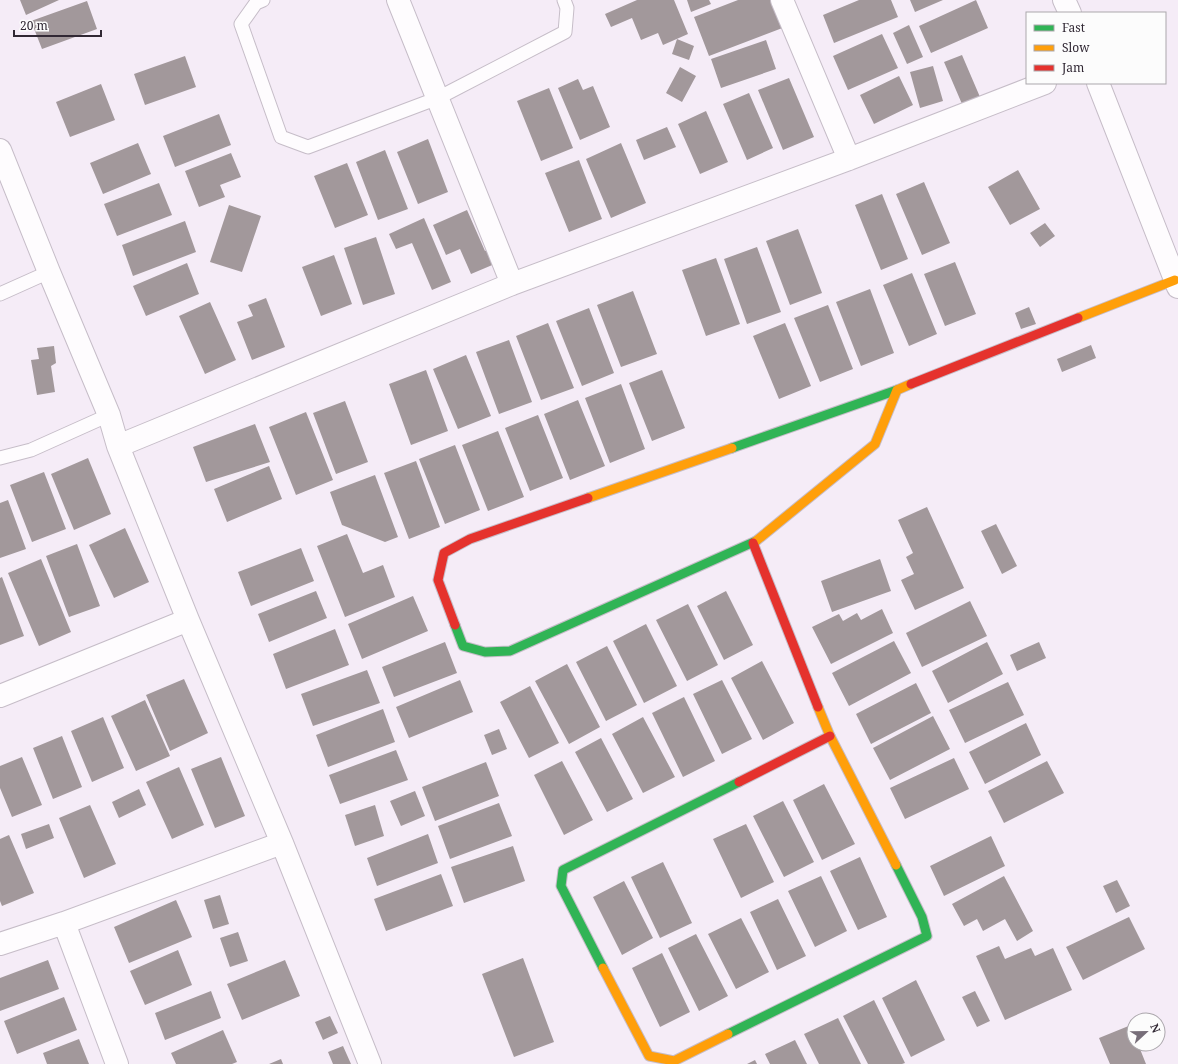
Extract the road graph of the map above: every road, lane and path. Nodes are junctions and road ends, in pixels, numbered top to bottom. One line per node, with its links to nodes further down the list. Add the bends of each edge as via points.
1 (262, 0): 9 (lane, via 256,3 241,24 281,137 308,147)
2 (398, 0): 9 (street)
3 (564, 0): 9 (lane, via 567,8 565,32)
4 (782, 0): 11 (street)
5 (1064, 0): 6 (street)
6 (1070, 12)
7 (1042, 84): 11 (street)
8 (1098, 84): 13 (street)
9 (438, 98): 14 (street)
10 (0, 150): 12 (street)
11 (849, 159): 14 (street)
12 (49, 272): 15 (lane); 17 (street)
13 (1177, 283): 16 (street)
14 (512, 284): 18 (street)
15 (0, 294)
16 (897, 390): 20 (street, via 874,444); 20 (street, via 470,539 444,553 438,580 462,646 485,652 510,651)
17 (109, 415): 18 (street); 19 (lane, via 30,450)
18 (118, 446): 21 (street)
19 (0, 458)
20 (753, 543): 23 (street)
21 (188, 620): 22 (street); 24 (street)
22 (0, 696)
23 (830, 736): 23 (street, via 922,917 927,936 674,1061 649,1056 561,886 563,870)
24 (282, 843): 25 (street); 28 (street)
25 (64, 923): 26 (street); 27 (street)
26 (0, 944)
27 (117, 1064)
28 (370, 1064)

